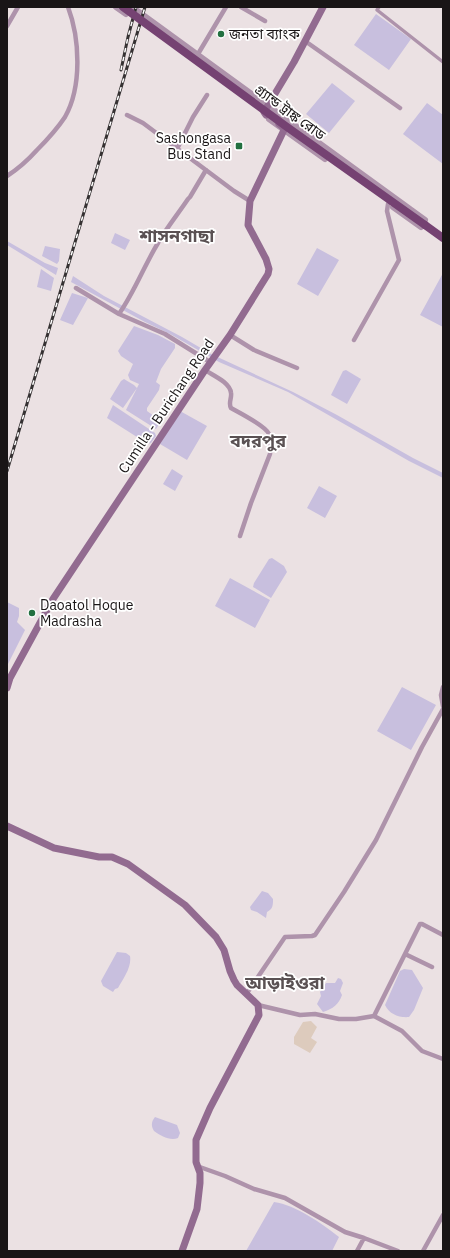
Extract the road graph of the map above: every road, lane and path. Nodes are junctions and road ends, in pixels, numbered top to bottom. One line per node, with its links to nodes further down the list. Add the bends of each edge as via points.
1 (18, 7): 11 (street)
2 (68, 7): 22 (street, via 76,41 77,77 71,103 64,118 43,144)
3 (116, 7): 19 (street, via 155,33)
4 (123, 7): 26 (highway, গ্র্যান্ড ট্রাঙ্ক রোড, bridge)
5 (132, 7): 13 (street)
6 (226, 7): 13 (street)
7 (241, 7): 10 (street)
8 (323, 7): 12 (main road)
9 (379, 7): 14 (street, via 377,10)
10 (266, 21)
11 (7, 26)
12 (305, 41): 16 (main road); 17 (street)
13 (198, 54): 16 (street)
14 (443, 62)
15 (207, 95): 20 (street)
16 (268, 106): 19 (main road, via 264,113); 25 (street)
17 (400, 108)
18 (127, 115): 20 (street, via 143,123)
19 (284, 130): 23 (main road, Cumilla - Burichang Road); 24 (street)
20 (177, 149): 21 (street)
21 (206, 170): 23 (street); 28 (street, via 190,197 170,222 137,286)
22 (7, 176)
23 (250, 201): 29 (main road, Cumilla - Burichang Road, via 248,226 266,259 269,272)
24 (388, 204): 26 (street); 30 (street, via 387,211 399,260)
25 (443, 235)
26 (443, 239)
27 (76, 288): 28 (street)
28 (120, 312): 31 (street, via 165,334)
29 (230, 335): 31 (main road, Cumilla - Burichang Road); 32 (street, via 254,350)
30 (354, 340)
31 (210, 362): 33 (main road, Cumilla - Burichang Road)
32 (296, 368)
33 (204, 370): 34 (street, via 229,387 231,408 269,433 270,454); 35 (main road, Cumilla - Burichang Road, via 53,598)
34 (240, 536)
35 (9, 677): 37 (main road, Cumilla - Burichang Road)
36 (443, 687): 38 (street)
37 (7, 688)
38 (443, 708): 43 (street, via 376,840 315,935 285,937)
39 (7, 826): 43 (main road, via 54,848 112,857 128,864 185,904 216,936 224,950 234,980)
40 (443, 935): 41 (street, via 420,924)
41 (404, 954): 42 (street); 45 (street)
42 (432, 967)
43 (247, 993): 44 (main road)
44 (258, 1004): 45 (street, via 300,1015 315,1014 340,1019); 47 (main road, via 259,1015 196,1140)
45 (374, 1016): 46 (street, via 402,1031 422,1051)
46 (443, 1059)
47 (197, 1166): 49 (street, via 254,1189 285,1198 345,1232); 50 (main road, via 200,1183 197,1209)
48 (443, 1215): 53 (street)
49 (364, 1238): 51 (street); 52 (street)
50 (182, 1251)
51 (357, 1251)
52 (398, 1251)
53 (423, 1251)

